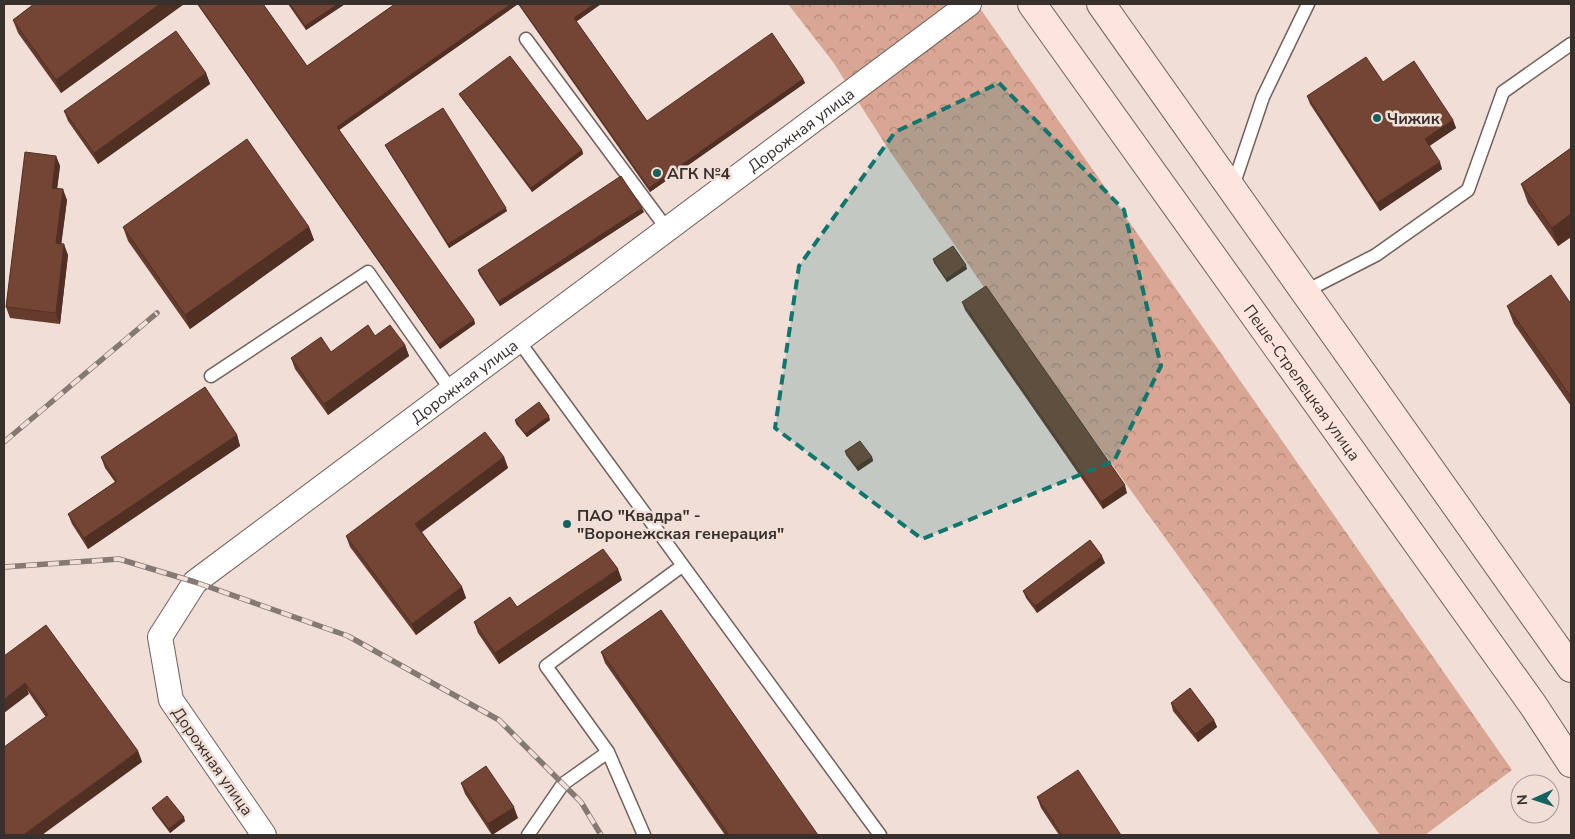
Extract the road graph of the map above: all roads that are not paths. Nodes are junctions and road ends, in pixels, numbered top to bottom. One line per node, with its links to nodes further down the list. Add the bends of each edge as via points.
1 (968, 4): 8 (street, Дорожная улица)
2 (1032, 4): 16 (main road, Пеше-Стрелецкая улица, via 1533,705)
3 (1102, 4): 7 (main road)
4 (1308, 4): 7 (lane, via 1263,97)
5 (526, 40): 8 (lane)
6 (1571, 44): 9 (lane, via 1503,92 1468,190 1376,255)
7 (1232, 189): 9 (main road)
8 (668, 229): 10 (street, Дорожная улица)
9 (1304, 292): 14 (main road)
10 (518, 340): 12 (street, Дорожная улица); 13 (lane)
11 (211, 376): 12 (lane, via 368,272)
12 (451, 390): 17 (street, Дорожная улица, via 195,582 160,638 171,700)
13 (682, 566): 15 (lane, via 546,666); 20 (lane)
14 (1568, 657)
15 (608, 752): 18 (lane, via 564,784); 19 (lane)
16 (1571, 763)
17 (264, 835)
18 (528, 835)
19 (644, 835)
20 (880, 835)

